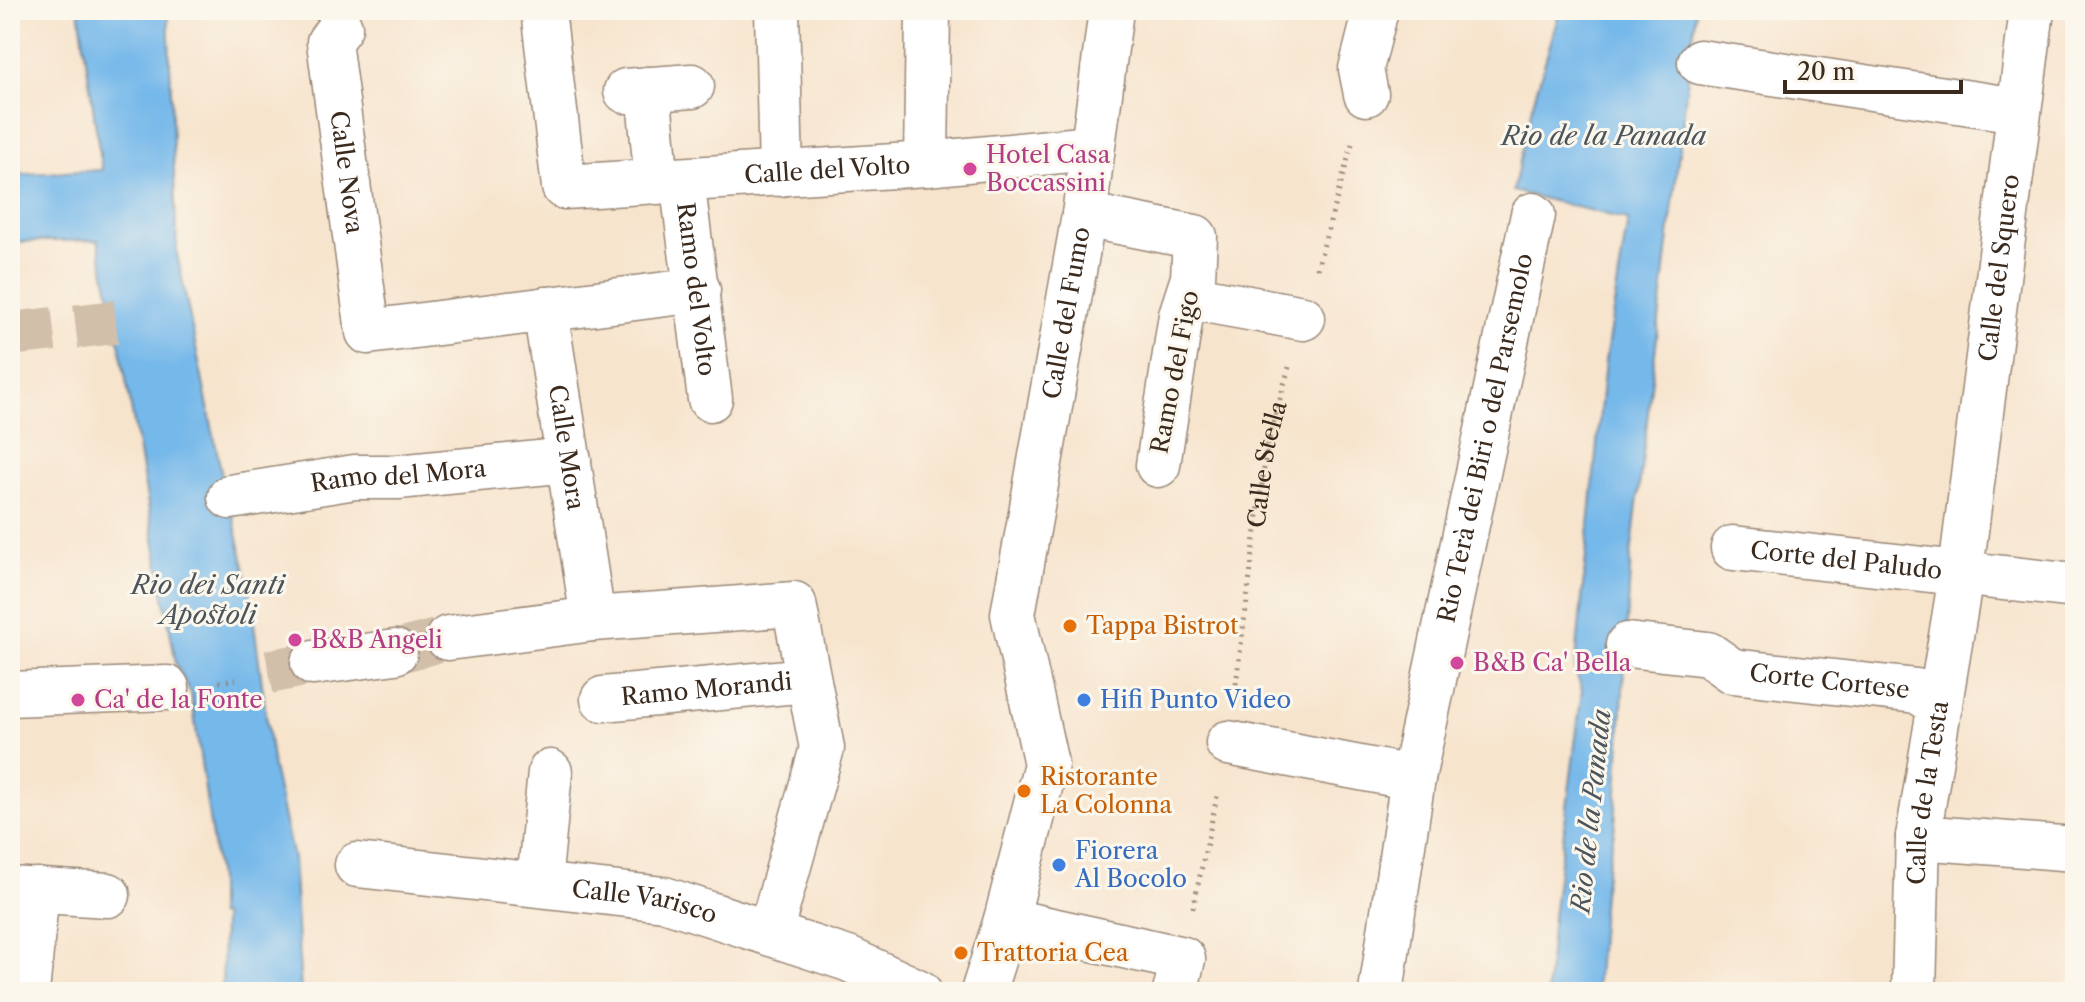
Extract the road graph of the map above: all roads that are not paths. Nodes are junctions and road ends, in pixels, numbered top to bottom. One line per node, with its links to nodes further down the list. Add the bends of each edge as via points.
1 (543, 10): 15 (street, Calle del Volto, via 564,187)
2 (777, 10): 14 (street)
3 (928, 10): 13 (street)
4 (1111, 10): 12 (street, Calle del Fumo)
5 (1376, 10): 10 (street, via 1361,69)
6 (2032, 10): 11 (street, Calle del Squero)
7 (345, 21): 20 (street, Calle Nova, via 329,42 368,332)
8 (1700, 62): 11 (street)
9 (692, 86): 15 (street, Ramo del Volto, via 637,90)
10 (1366, 94)
11 (2017, 110): 26 (street, Calle del Squero)
12 (1092, 148): 13 (street, Calle del Volto); 16 (street, Calle del Fumo)
13 (926, 164): 14 (street, Calle del Volto)
14 (781, 174): 15 (street, Calle del Volto)
15 (670, 181): 19 (street, Ramo del Volto)
16 (1084, 215): 18 (street, Ramo del Figo, via 1195,237); 49 (street, Calle del Fumo, via 1013,614 1046,764)
17 (1533, 215): 42 (street, Rio Terà dei Biri o del Parsemolo)
18 (1190, 288): 21 (street); 24 (street, Ramo del Figo, via 1181,315)
19 (698, 290): 20 (street); 22 (street, Ramo del Volto)
20 (548, 308): 23 (street, Calle Mora)
21 (1303, 318)
22 (710, 399)
23 (569, 460): 25 (street, Ramo del Mora, via 355,477); 30 (street, Calle Mora)
24 (1158, 465)
25 (230, 497)
26 (1965, 526): 28 (street, Corte del Paludo)
27 (1733, 548): 28 (street, Corte del Paludo)
28 (1959, 583): 29 (street, Corte del Paludo); 39 (street, Calle de la Testa)
29 (2075, 586)
30 (593, 619): 31 (street); 35 (street, via 794,604)
31 (448, 638)
32 (1628, 645): 39 (street, Corte Cortese, via 1708,654 1732,671 1917,691)
33 (395, 652): 34 (street)
34 (313, 663)
35 (808, 680): 38 (street, Ramo Morandi); 50 (street, via 822,748)
36 (167, 688): 37 (street)
37 (10, 694)
38 (603, 699)
39 (1940, 705): 43 (street, Calle de la Testa)
40 (1228, 743): 42 (street)
41 (550, 772): 46 (street)
42 (1413, 778): 56 (street, Rio Terà dei Biri o del Parsemolo)
43 (1918, 837): 44 (street); 57 (street, Calle de la Testa)
44 (2075, 849)
45 (357, 865): 46 (street, Calle Varisco)
46 (539, 883): 50 (street, Calle Varisco, via 664,899)
47 (24, 890): 48 (street); 53 (street)
48 (108, 895)
49 (1006, 920): 51 (street); 55 (street)
50 (770, 933): 52 (street, Calle Varisco)
51 (1182, 960)
52 (841, 976): 54 (street, Calle Varisco)
53 (27, 992)
54 (919, 992)
55 (983, 992)
56 (1381, 992)
57 (1914, 992)

